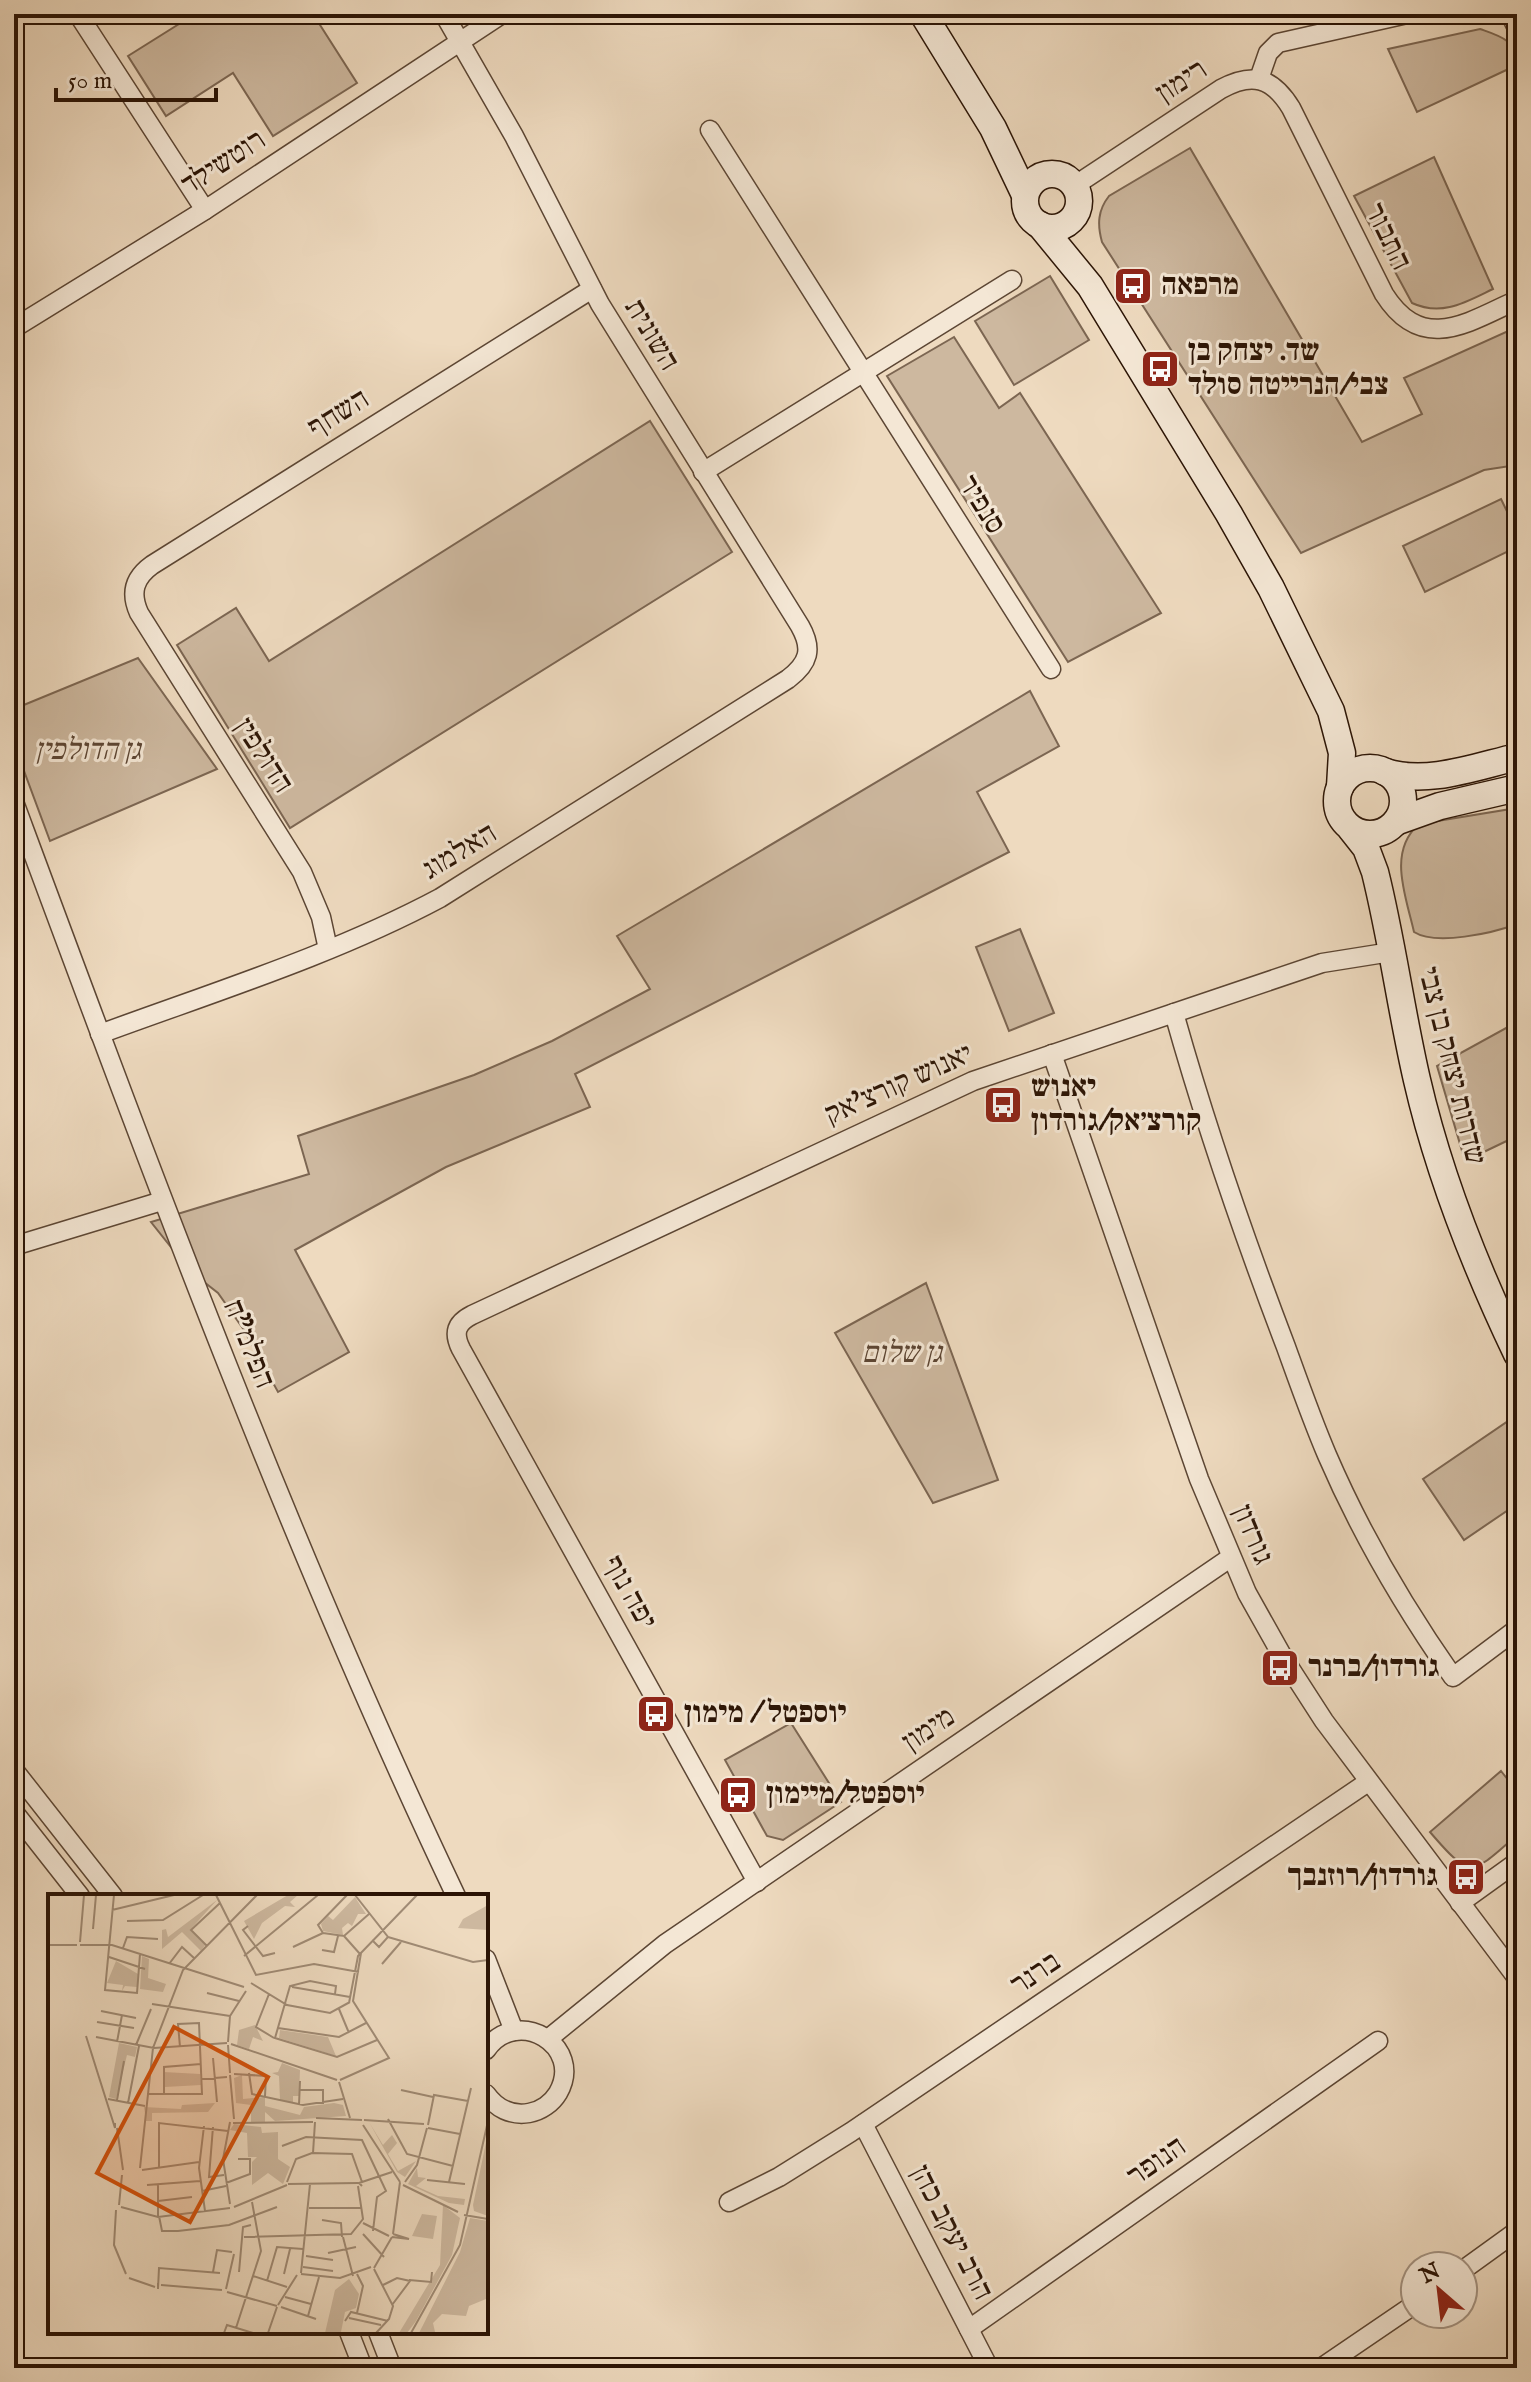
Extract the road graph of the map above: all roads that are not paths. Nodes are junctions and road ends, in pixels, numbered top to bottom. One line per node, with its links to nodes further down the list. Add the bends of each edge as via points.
1 (78, 14): 14 (street)
2 (444, 14): 8 (street, השונית)
3 (502, 14): 8 (street, רוטשילד)
4 (923, 14): 10 (street)
5 (1407, 14): 9 (street, רימון, via 1278,43 1268,53)
6 (1510, 14): 7 (street)
7 (1517, 28)
8 (461, 40): 14 (street, רוטשילד); 18 (street, השונית)
9 (1259, 79): 12 (street, רימון, via 1221,89); 19 (street, התבור, via 1285,98 1384,294 1404,319 1422,328 1444,329)
10 (993, 128): 12 (street); 13 (street)
11 (710, 130): 21 (street, סנפיר)
12 (1069, 190): 13 (street, via 1043,175); 15 (street, via 1074,216 1064,225); 17 (street)
13 (1025, 195): 15 (street, via 1028,214)
14 (205, 210): 20 (street, רוטשילד)
15 (1040, 225): 17 (street)
16 (1012, 280): 21 (street)
17 (1090, 286): 26 (street, via 1229,514)
18 (592, 289): 22 (street, השונית); 23 (street, השחף, via 152,565 135,583)
19 (1517, 300)
20 (14, 328)
21 (863, 372): 22 (street); 25 (street, סנפיר)
22 (703, 472): 24 (street, השונית, via 800,626)
23 (134, 600): 35 (street, הדולפין, via 288,847 312,896)
24 (809, 650): 35 (street, האלמוג, via 804,665 788,679 474,878 408,915)
25 (1051, 669)
26 (1328, 702): 28 (street, via 1360,750); 29 (street, via 1342,753)
27 (1517, 757): 28 (street, via 1434,776)
28 (1383, 771): 29 (street, via 1360,770); 32 (street, via 1397,781 1403,796)
29 (1340, 787): 33 (street, via 1337,807)
30 (1517, 788): 32 (street, via 1440,806)
31 (14, 802): 38 (street, הפלמ"ח)
32 (1394, 824): 33 (street, via 1371,835); 34 (street, שדרות יצחק בן צבי, via 1381,846)
33 (1351, 829): 34 (street, שדרות יצחק בן צבי)
34 (1376, 876): 36 (street, שדרות יצחק בן צבי)
35 (328, 949): 38 (street, האלמוג)
36 (1391, 952): 37 (street, יאנוש קורצ'אק, via 1322,963); 43 (street, שדרות יצחק בן צבי, via 1438,1158 1465,1237)
37 (1174, 1013): 39 (street, יאנוש קורצ'אק); 45 (street, via 1225,1182 1303,1396 1380,1563 1453,1677)
38 (100, 1034): 40 (street, הפלמ"ח)
39 (1052, 1054): 42 (street, יאנוש קורצ'אק, via 953,1090 472,1315); 44 (street, גורדון)
40 (162, 1201): 41 (street); 53 (street, הפלמ"ח, via 290,1520)
41 (14, 1246)
42 (456, 1331): 50 (street, יפה נוף, via 461,1349)
43 (1517, 1354)
44 (1230, 1558): 47 (street, גורדון, via 1284,1659); 50 (street, מימון)
45 (1517, 1629)
46 (14, 1770): 52 (street)
47 (1368, 1782): 54 (street, גורדון); 62 (street, ברנר)
48 (14, 1812): 51 (street)
49 (1517, 1862): 54 (street)
50 (757, 1882): 58 (street, מימון, via 665,1944)
51 (78, 1894)
52 (111, 1894)
53 (455, 1894)
54 (1460, 1903): 56 (street, גורדון)
55 (488, 1964): 57 (street)
56 (1517, 1978)
57 (514, 2031): 58 (street); 60 (street)
58 (548, 2039): 61 (street, via 563,2068 554,2099 526,2114)
59 (1378, 2041): 67 (street, הנופר)
60 (488, 2048)
61 (489, 2104)
62 (863, 2124): 63 (street, ברנר); 67 (street, הרב יעקב כהן)
63 (729, 2202)
64 (1517, 2231): 65 (street)
65 (1479, 2258)
66 (1399, 2315): 73 (street)
67 (969, 2329): 72 (street, הרב יעקב כהן)
68 (350, 2334): 70 (street)
69 (379, 2334): 71 (street)
70 (363, 2368)
71 (392, 2368)
72 (989, 2368)
73 (1321, 2368)

